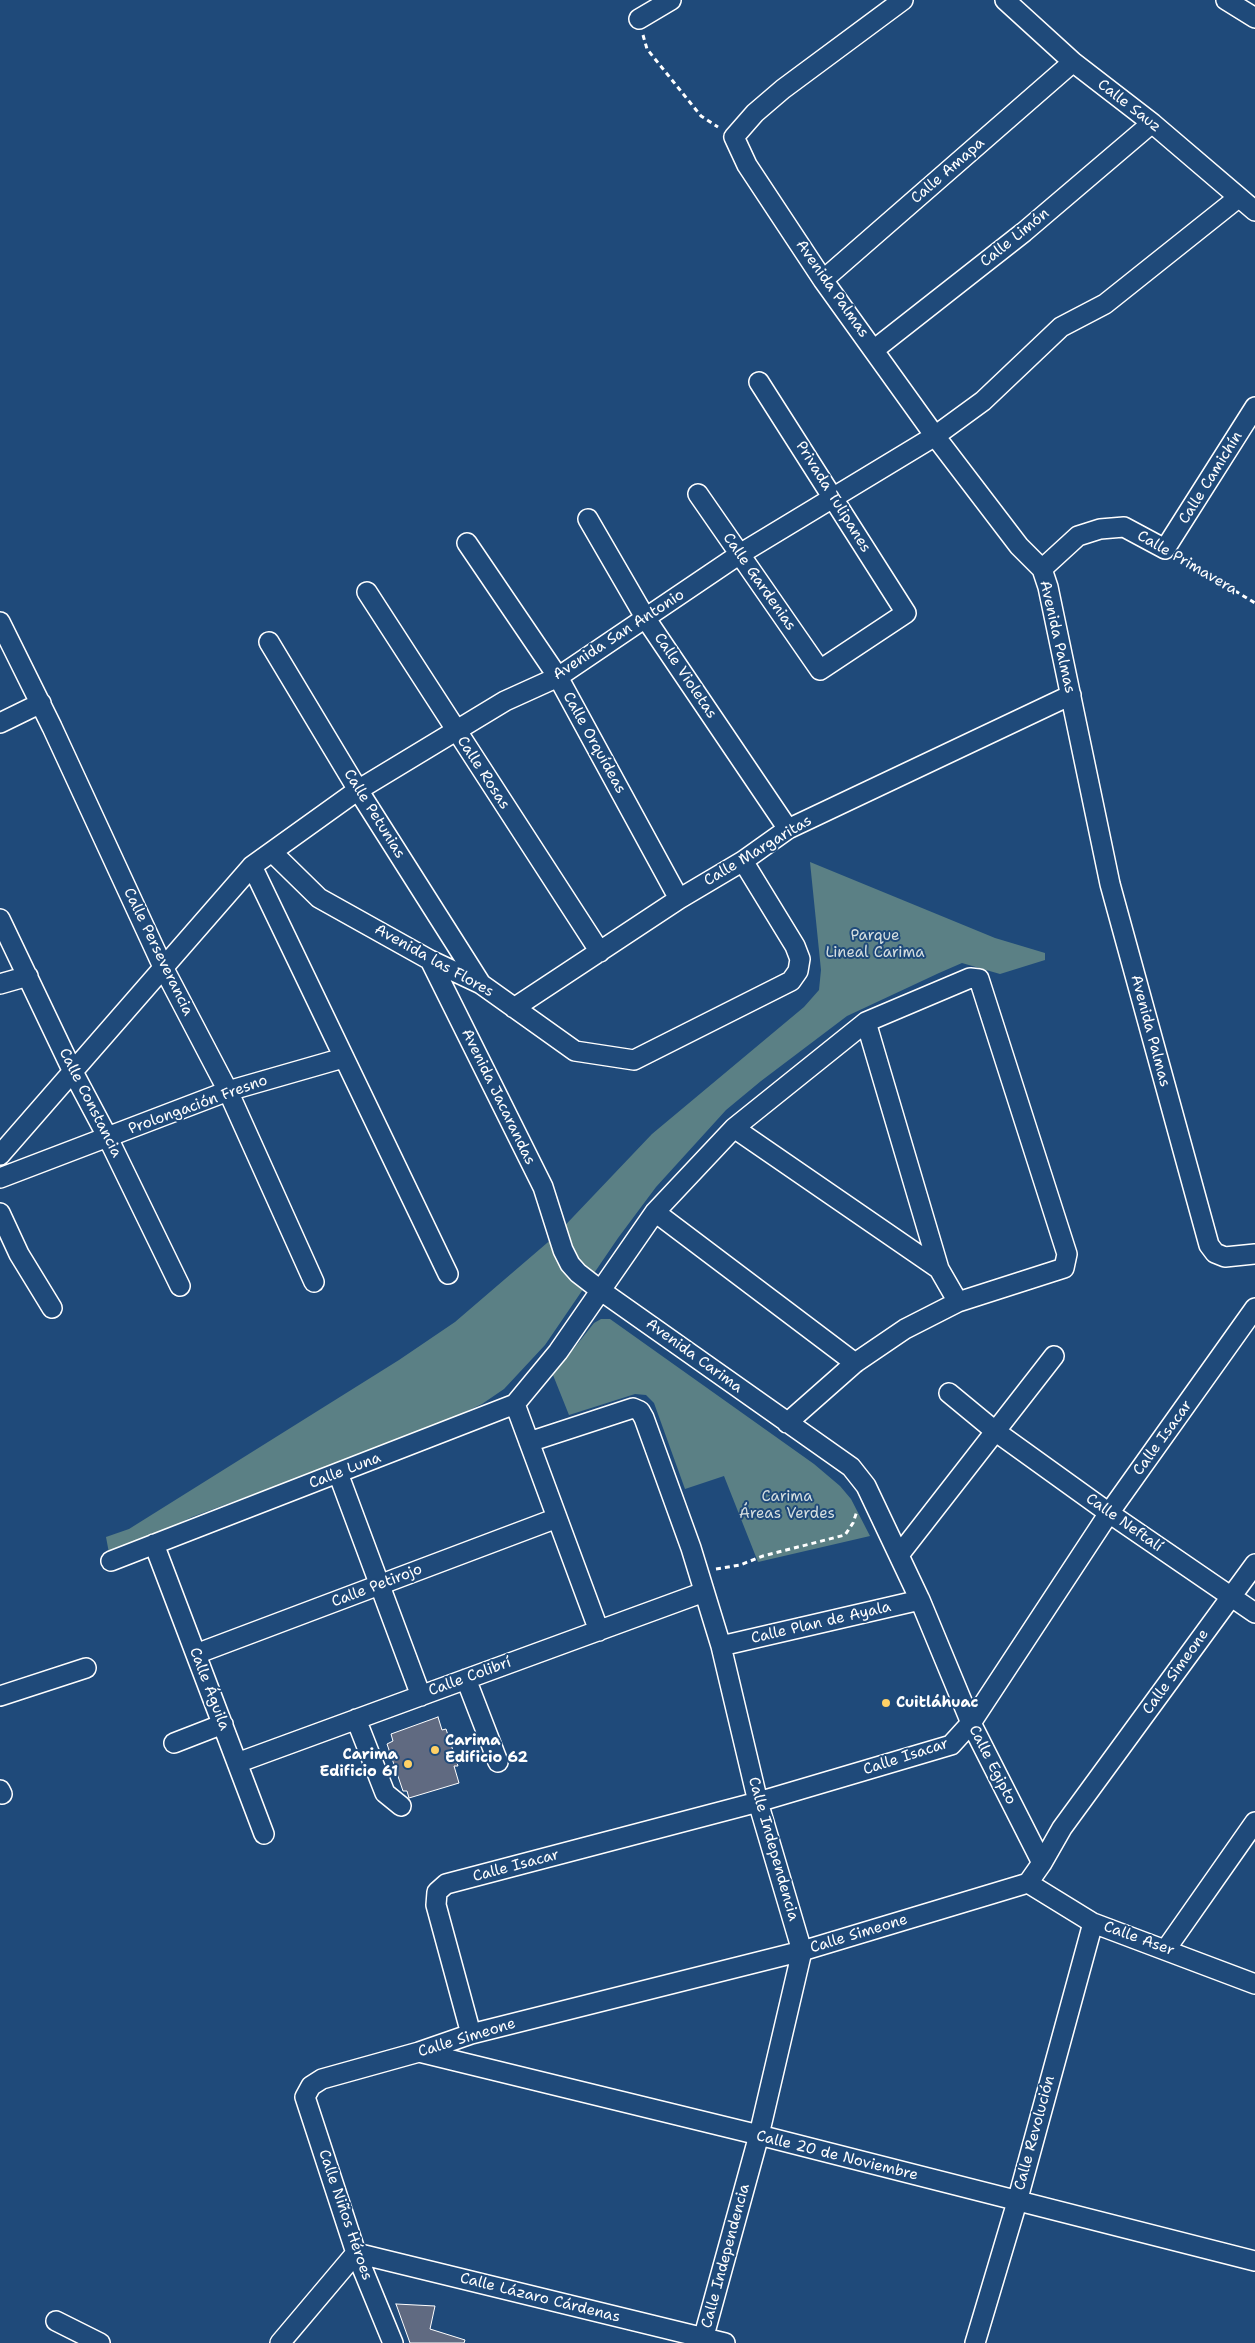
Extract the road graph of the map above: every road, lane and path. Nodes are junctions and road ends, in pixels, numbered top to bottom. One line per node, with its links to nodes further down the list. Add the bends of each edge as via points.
1 (671, 0): 6 (street)
2 (903, 0): 9 (street, via 783,89)
3 (1005, 0): 7 (street, Calle Sauz)
4 (1226, 0): 5 (street)
5 (1255, 18)
6 (639, 20): 9 (path, via 647,49 701,116)
7 (1073, 62): 8 (street, Calle Sauz); 12 (street, Calle Amapa)
8 (1152, 123): 10 (street, Calle Sauz); 13 (street, Calle Limón, via 1024,232)
9 (734, 137): 12 (street, Avenida Palmas, via 747,165)
10 (1238, 198): 11 (street, Calle Sauz); 16 (street, Avenida San Antonio, via 1105,304 1061,327 983,401)
11 (1255, 211)
12 (823, 280): 13 (street, Avenida Palmas)
13 (875, 349): 16 (street, Avenida Palmas)
14 (759, 382): 18 (street, Privada Tulipanes)
15 (1254, 413): 21 (street, Calle Camichín)
16 (935, 436): 18 (street, Avenida San Antonio); 23 (street, Avenida Palmas, via 1019,546)
17 (698, 494): 22 (street, Calle Gardenias)
18 (834, 497): 22 (street, Avenida San Antonio); 29 (street, Privada Tulipanes, via 906,613)
19 (588, 519): 26 (street, Calle Violetas)
20 (466, 543): 30 (street, Calle Orquídeas)
21 (1165, 549): 23 (street, Calle Primavera, via 1124,527 1100,529 1078,536); 25 (path, Calle Primavera)
22 (740, 554): 26 (street, Avenida San Antonio); 29 (street, Calle Gardenias)
23 (1042, 569): 31 (street, Avenida Palmas)
24 (367, 592): 34 (street, Calle Rosas)
25 (1255, 603)
26 (646, 619): 30 (street, Avenida San Antonio); 36 (street, Calle Violetas)
27 (0, 622): 32 (street, Calle Perseverancia)
28 (268, 642): 35 (street, Calle Petunias)
29 (820, 670)
30 (558, 677): 34 (street, Avenida San Antonio, via 505,701); 40 (street, Calle Orquídeas)
31 (1070, 695): 36 (street, Calle Margaritas); 59 (street, Avenida Palmas, via 1110,884 1206,1236 1215,1253 1225,1257)
32 (41, 703): 33 (street); 44 (street, Calle Perseverancia)
33 (0, 723)
34 (455, 731): 35 (street, Avenida San Antonio); 42 (street, Calle Rosas)
35 (358, 790): 37 (street, Avenida San Antonio); 47 (street, Calle Petunias)
36 (788, 829): 38 (street, Calle Margaritas)
37 (272, 852): 39 (street, Avenida San Antonio); 43 (street, Avenida las Flores, via 319,898)
38 (743, 861): 40 (street, Calle Margaritas); 48 (street, Avenida las Flores, via 795,946 800,959 791,981 634,1060 575,1051)
39 (252, 866): 44 (street, Avenida San Antonio); 50 (street)
40 (679, 899): 42 (street, Calle Margaritas)
41 (0, 919): 45 (street, Calle Constancia)
42 (600, 952): 48 (street, Calle Margaritas)
43 (430, 960): 47 (street, Avenida las Flores); 64 (street, Avenida Jacarandas, via 542,1187 570,1264)
44 (163, 967): 51 (street, Avenida San Antonio); 52 (street, Calle Perseverancia)
45 (28, 976): 46 (street); 51 (street, Calle Constancia)
46 (0, 984)
47 (482, 984): 48 (street, Avenida las Flores)
48 (514, 1008)
49 (866, 1022): 53 (street, Calle Luna); 60 (street); 65 (street, Calle Luna, via 970,978 979,979 983,989 1067,1254 1064,1268)
50 (342, 1058): 52 (street, Prolongación Fresno); 61 (street)
51 (73, 1072): 54 (street, Calle Constancia); 55 (street, Avenida San Antonio)
52 (228, 1090): 54 (street, Prolongación Fresno); 62 (street, Calle Perseverancia)
53 (734, 1128): 57 (street, Calle Luna); 60 (street)
54 (108, 1138): 56 (street, Prolongación Fresno); 63 (street, Calle Constancia)
55 (0, 1155)
56 (0, 1178)
57 (655, 1212): 64 (street, Calle Luna); 69 (street)
58 (0, 1213): 66 (street)
59 (1255, 1254)
60 (939, 1269): 65 (street)
61 (448, 1274)
62 (314, 1282)
63 (180, 1286)
64 (600, 1290): 71 (street, Calle Luna, via 558,1352); 72 (street, Avenida Carima)
65 (958, 1302): 69 (street, via 905,1329)
66 (52, 1308)
67 (1255, 1308): 77 (street, Calle Isacar)
68 (1054, 1356): 73 (street)
69 (855, 1363): 72 (street)
70 (949, 1393): 73 (street, Calle Neftalí)
71 (515, 1404): 74 (street); 75 (street, Calle Luna)
72 (787, 1423): 76 (street, Avenida Carima, via 851,1467)
73 (996, 1431): 77 (street, Calle Neftalí); 80 (street)
74 (529, 1442): 78 (street); 83 (street, Calle Independencia, via 633,1408 640,1411)
75 (338, 1473): 79 (street, Calle Luna); 84 (street)
76 (874, 1502): 80 (street, Calle Egipto); 83 (path, via 857,1510 845,1535 762,1556 740,1565)
77 (1108, 1513): 86 (street, Calle Neftalí); 97 (street, Calle Isacar)
78 (557, 1518): 84 (street, Calle Petirojo); 89 (street)
79 (154, 1544): 81 (street, Calle Luna); 91 (street, Calle Águila)
80 (899, 1555): 87 (street, Calle Egipto)
81 (111, 1561)
82 (1255, 1564): 86 (street, Calle Simeone)
83 (698, 1573): 85 (street, Calle Independencia)
84 (380, 1585): 91 (street, Calle Petirojo); 95 (street)
85 (704, 1592): 89 (street, Calle Colibrí); 90 (street, Calle Independencia)
86 (1232, 1596): 88 (street, Calle Neftalí); 106 (street, Calle Simeone, via 1062,1828)
87 (920, 1600): 90 (street, Calle Plan de Ayala); 97 (street, Calle Egipto)
88 (1255, 1613)
89 (598, 1631): 93 (street, Calle Colibrí)
90 (721, 1646): 102 (street, Calle Independencia)
91 (196, 1654): 98 (street, Calle Águila)
92 (86, 1668): 94 (street)
93 (466, 1679): 95 (street, Calle Colibrí); 100 (street)
94 (0, 1696)
95 (421, 1696): 96 (street, Calle Colibrí)
96 (356, 1719): 101 (street, Calle Colibrí); 103 (street, via 385,1793)
97 (971, 1723): 102 (street, Calle Isacar, via 952,1745); 106 (street, Calle Egipto)
98 (223, 1724): 99 (street); 101 (street, Calle Águila)
99 (174, 1743)
100 (498, 1762)
101 (237, 1763): 105 (street, Calle Águila)
102 (758, 1802): 110 (street, Calle Independencia); 112 (street, Calle Isacar, via 446,1884 437,1892 436,1905)
103 (401, 1806)
104 (1255, 1822): 109 (street)
105 (264, 1834)
106 (1042, 1863): 107 (street, Calle Simeone)
107 (1028, 1883): 108 (street, Calle Aser); 110 (street, Calle Simeone)
108 (1093, 1923): 109 (street, Calle Aser); 116 (street, Calle Revolución)
109 (1166, 1949): 111 (street, Calle Aser)
110 (802, 1951): 112 (street, Calle Simeone); 115 (street, Calle Independencia)
111 (1255, 1984)
112 (471, 2034): 113 (street, Calle Simeone)
113 (418, 2052): 114 (street, Calle Simeone, via 322,2079); 115 (street, Calle 20 de Noviembre)
114 (311, 2086): 117 (street, Calle Niños Héroes, via 306,2097)
115 (758, 2135): 116 (street, Calle 20 de Noviembre); 120 (street, Calle Independencia)
116 (1016, 2202): 118 (street, Calle 20 de Noviembre); 125 (street, Calle Revolución)
117 (356, 2253): 120 (street, Calle Lázaro Cárdenas); 122 (street); 123 (street, Calle Niños Héroes)
118 (1255, 2261)
119 (56, 2321): 121 (street)
120 (703, 2341): 124 (street, Calle Lázaro Cárdenas)
121 (100, 2343)
122 (280, 2343)
123 (393, 2343)
124 (724, 2343)
125 (975, 2343)

